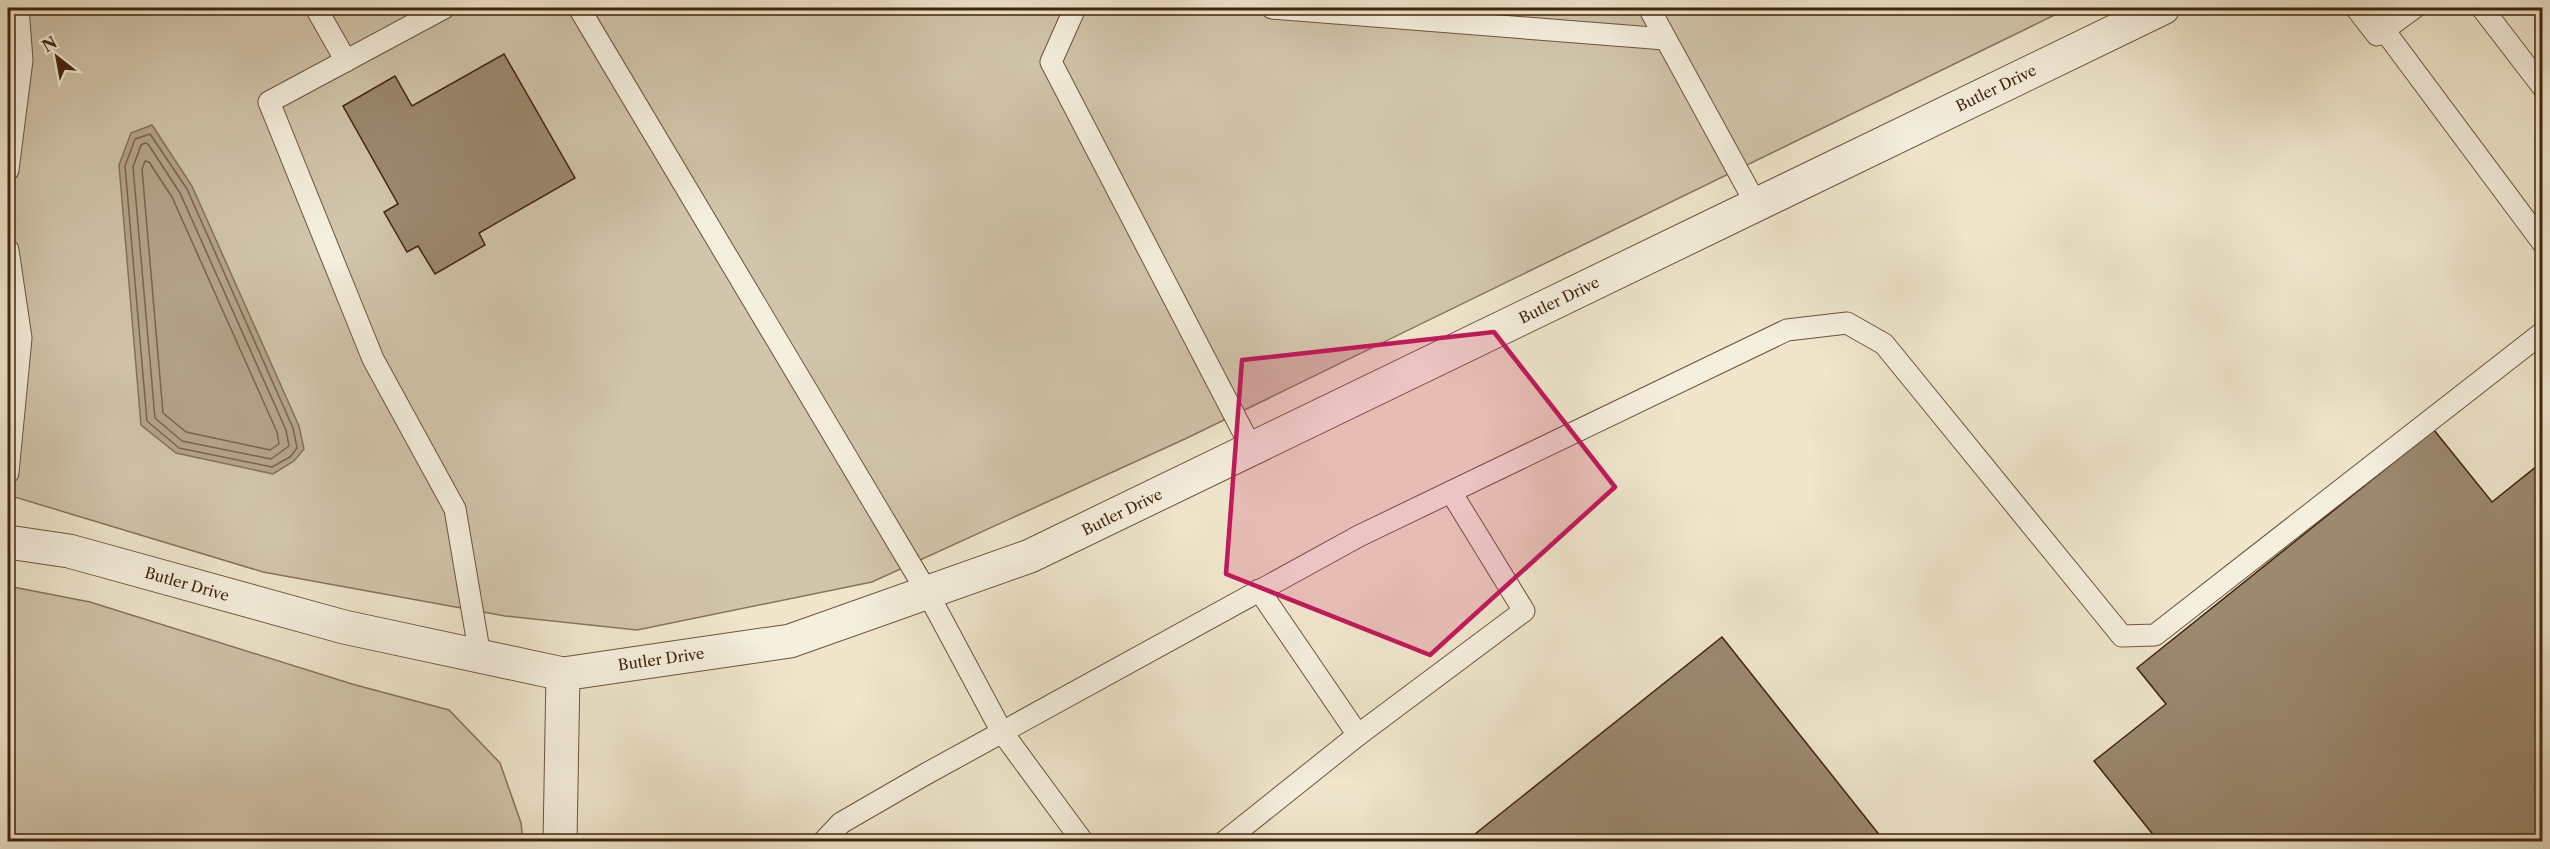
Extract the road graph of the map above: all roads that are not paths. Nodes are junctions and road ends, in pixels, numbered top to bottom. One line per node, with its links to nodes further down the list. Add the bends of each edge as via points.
1 (18, 8): 16 (lane, via 22,60)
2 (316, 8): 14 (lane)
3 (444, 8): 14 (lane)
4 (579, 8): 26 (lane)
5 (1075, 8): 21 (lane, via 1051,62)
6 (1272, 8): 13 (lane)
7 (1648, 8): 13 (lane)
8 (2163, 8): 17 (street, Butler Drive)
9 (2356, 8): 12 (lane)
10 (2414, 8): 12 (lane)
11 (2482, 8): 15 (lane)
12 (2384, 24): 18 (lane)
13 (1665, 39): 17 (lane)
14 (346, 61): 27 (lane, via 269,102 373,359 455,509)
15 (2542, 86)
16 (8, 170)
17 (1756, 204): 21 (street, Butler Drive)
18 (2542, 242)
19 (8, 250): 22 (lane, via 21,338)
20 (2542, 333): 23 (lane, via 2155,635 2122,636 1884,344 1848,323 1787,330)
21 (1252, 448): 26 (street, Butler Drive, via 1030,556)
22 (8, 473)
23 (1451, 492): 25 (lane); 30 (lane, via 1524,611)
24 (8, 542): 27 (street, Butler Drive, via 69,551 344,627)
25 (1259, 590): 29 (lane); 30 (lane)
26 (927, 592): 28 (street, Butler Drive, via 790,640); 29 (lane)
27 (480, 656): 28 (street, Butler Drive)
28 (563, 674): 31 (street)
29 (1002, 732): 32 (lane, via 841,823); 33 (lane)
30 (1358, 735): 34 (lane)
31 (560, 842)
32 (823, 842)
33 (1083, 842)
34 (1224, 842)

